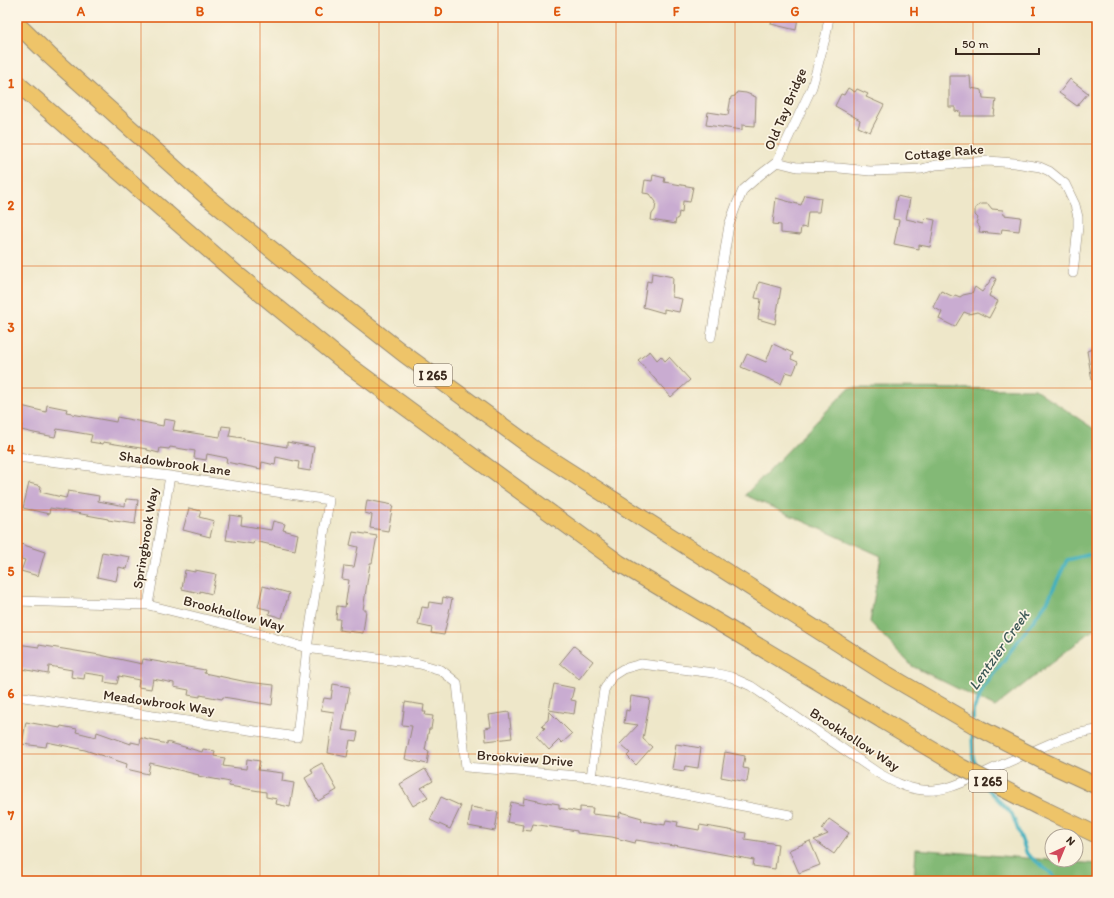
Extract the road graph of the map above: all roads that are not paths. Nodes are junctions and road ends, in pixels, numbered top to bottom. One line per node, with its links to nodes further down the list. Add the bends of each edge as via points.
1 (829, 17): 4 (street, Old Tay Bridge, via 812,87)
2 (17, 24): 17 (highway, I 265, bridge, via 207,196 404,354 537,451 888,675 979,728)
3 (17, 83): 19 (highway, I 265, bridge, via 239,276 348,364 619,563 961,767)
4 (777, 162): 5 (street, Cottage Rake, via 797,167 870,171 988,162 1040,167 1065,184 1075,205 1078,228); 6 (street, Old Tay Bridge, via 743,190 736,206 729,225)
5 (1073, 273)
6 (711, 337)
7 (17, 457): 8 (street, Shadowbrook Lane)
8 (170, 476): 10 (street, Springbrook Way); 11 (street, Shadowbrook Lane, via 330,500)
9 (17, 601): 10 (street, Brookhollow Way)
10 (148, 605): 11 (street, Brookhollow Way)
11 (307, 648): 13 (street, Brookhollow Way, via 420,664); 14 (street, Meadowbrook Way, via 296,737)
12 (623, 669): 15 (street, Brookhollow Way, bridge, via 641,664 731,677 751,686 892,782 923,790 941,790 957,785 1071,734); 16 (street, Brookview Drive, via 612,676 604,690)
13 (441, 670): 16 (street, Brookview Drive, via 457,684 466,767)
14 (17, 696)
15 (1097, 730)
16 (590, 777): 18 (street, Brookview Drive)
17 (1097, 786)
18 (790, 815)
19 (1097, 835)

